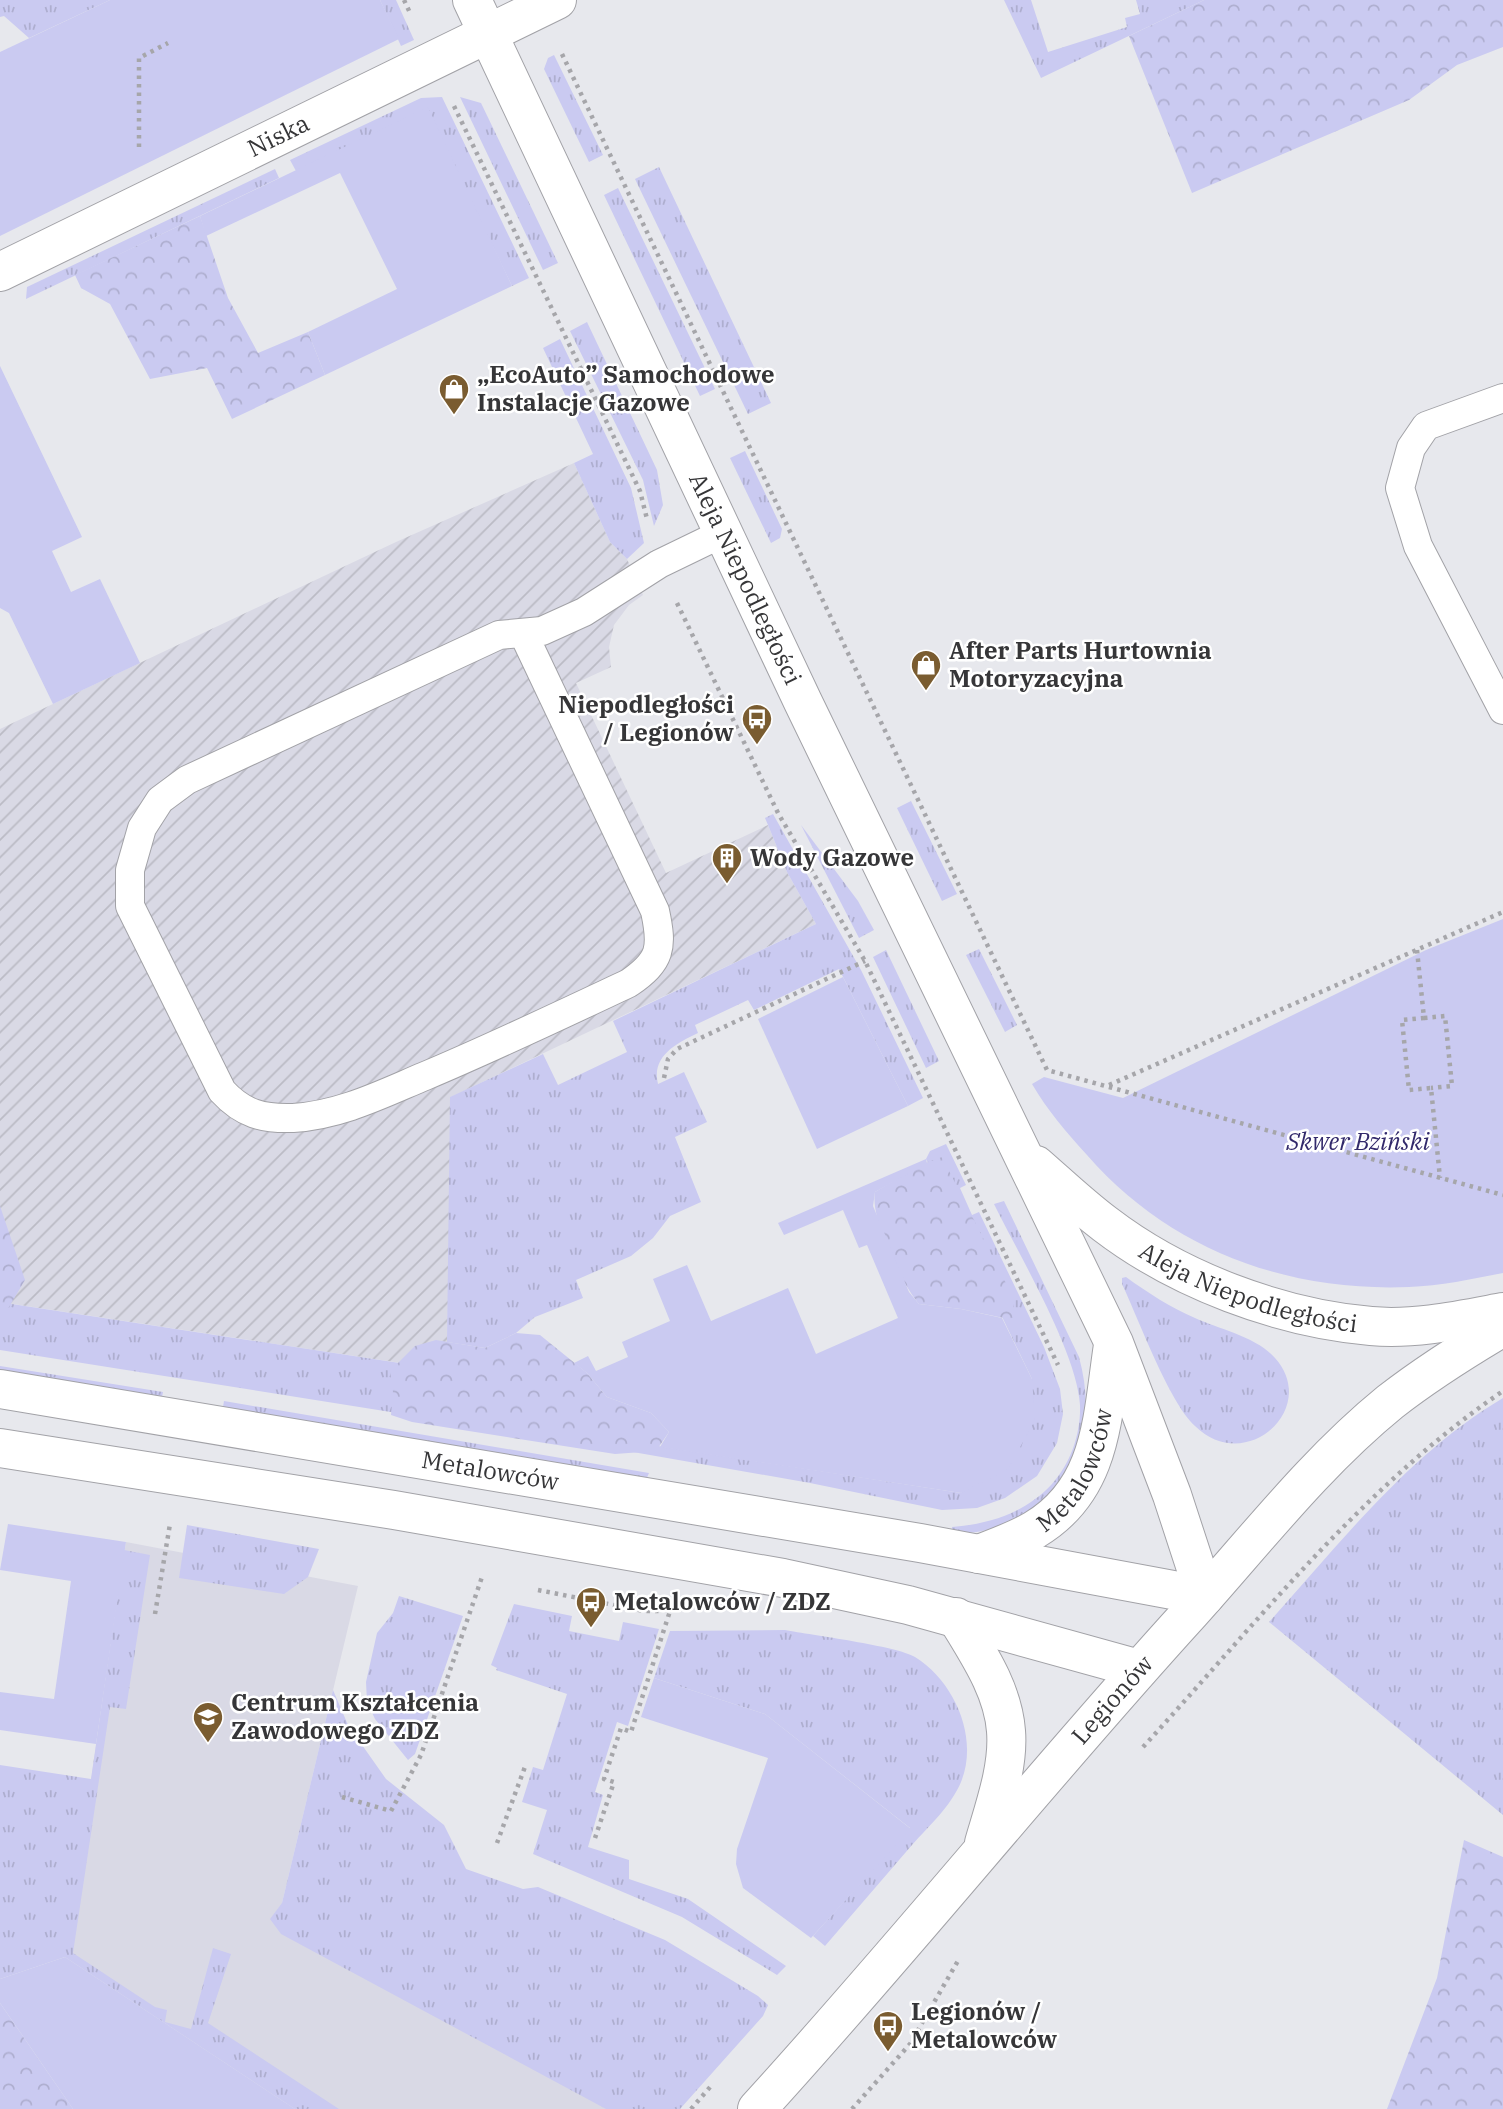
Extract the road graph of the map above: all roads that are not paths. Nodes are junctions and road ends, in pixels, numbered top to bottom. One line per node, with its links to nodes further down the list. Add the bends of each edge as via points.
1 (472, 0): 3 (street, Aleja Niepodległości)
2 (557, 0): 3 (street, Niska)
3 (488, 34): 4 (street, Niska); 6 (street, Aleja Niepodległości)
4 (0, 272)
5 (1503, 397): 8 (lane, via 1426,426 1410,449 1400,488 1418,546)
6 (723, 533): 7 (lane, via 635,577 584,612 542,631); 9 (street, Aleja Niepodległości)
7 (523, 633): 7 (lane, via 655,911 661,939 649,970 480,1052 346,1109 294,1118 237,1108 222,1091 130,906 130,870 142,828 160,800 187,780 499,635)
8 (1503, 710)
9 (1025, 1157): 10 (street, Aleja Niepodległości, via 1106,1225 1185,1274 1269,1307 1371,1327 1444,1324); 11 (street, Aleja Niepodległości)
10 (1501, 1329): 15 (street, Legionów, via 1454,1355 1389,1403 1333,1455)
11 (1114, 1343): 14 (street, Metalowców, via 1093,1464 1074,1497 1034,1530); 15 (street, Aleja Niepodległości)
12 (0, 1389): 14 (street, Metalowców)
13 (0, 1448): 16 (street, via 783,1578)
14 (979, 1554): 15 (street, Metalowców)
15 (1205, 1596): 17 (street, Legionów)
16 (956, 1617): 17 (street); 18 (street, via 986,1668 1006,1732 999,1791)
17 (1139, 1669): 18 (street, Legionów)
18 (981, 1855): 19 (street, Legionów)
19 (757, 2109)

